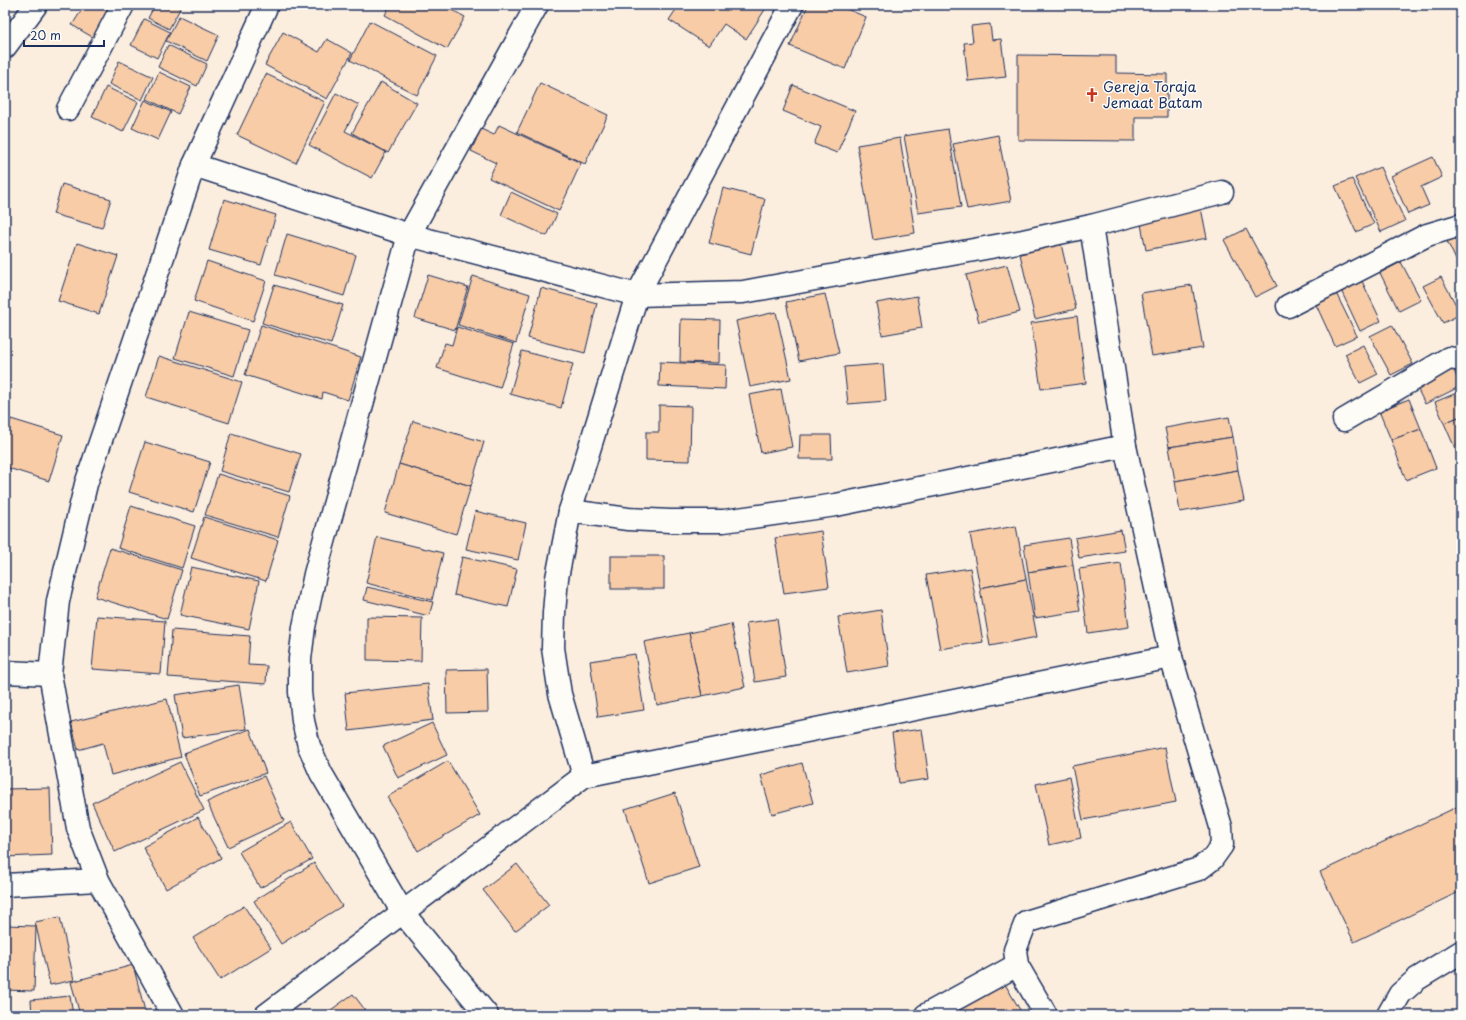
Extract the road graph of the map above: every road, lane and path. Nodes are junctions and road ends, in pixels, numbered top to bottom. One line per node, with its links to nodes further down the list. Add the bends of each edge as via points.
1 (36, 5): 6 (street)
2 (123, 5): 7 (street)
3 (267, 5): 8 (street)
4 (536, 5): 12 (street)
5 (792, 5): 13 (street)
6 (5, 47)
7 (68, 109)
8 (194, 165): 12 (street); 21 (street, via 86,484 58,601)
9 (1222, 192): 11 (street)
10 (1461, 225): 14 (street, via 1427,235)
11 (1091, 226): 13 (street, via 1023,241 742,292); 17 (street)
12 (409, 235): 13 (street); 25 (street, via 315,574 300,659 300,692 309,746 321,773)
13 (637, 296): 18 (street)
14 (1288, 306)
15 (1461, 360): 16 (street, via 1449,358)
16 (1344, 420)
17 (1125, 446): 18 (street, via 836,505 724,521 663,521); 19 (street)
18 (570, 512): 22 (street, via 557,578 553,648 560,694)
19 (1171, 657): 22 (street); 27 (street, via 1221,827 1222,845 1212,859 1200,869 1026,922 1015,950)
20 (5, 672): 21 (street)
21 (50, 674): 23 (street, via 78,828)
22 (584, 776): 25 (street)
23 (98, 880): 24 (street); 28 (street)
24 (5, 885)
25 (403, 913): 29 (street); 30 (street)
26 (1461, 952): 33 (street, via 1417,979 1400,994)
27 (1017, 966): 31 (street); 32 (street)
28 (173, 1015)
29 (266, 1015)
30 (487, 1015)
31 (926, 1015)
32 (1046, 1015)
33 (1388, 1015)

